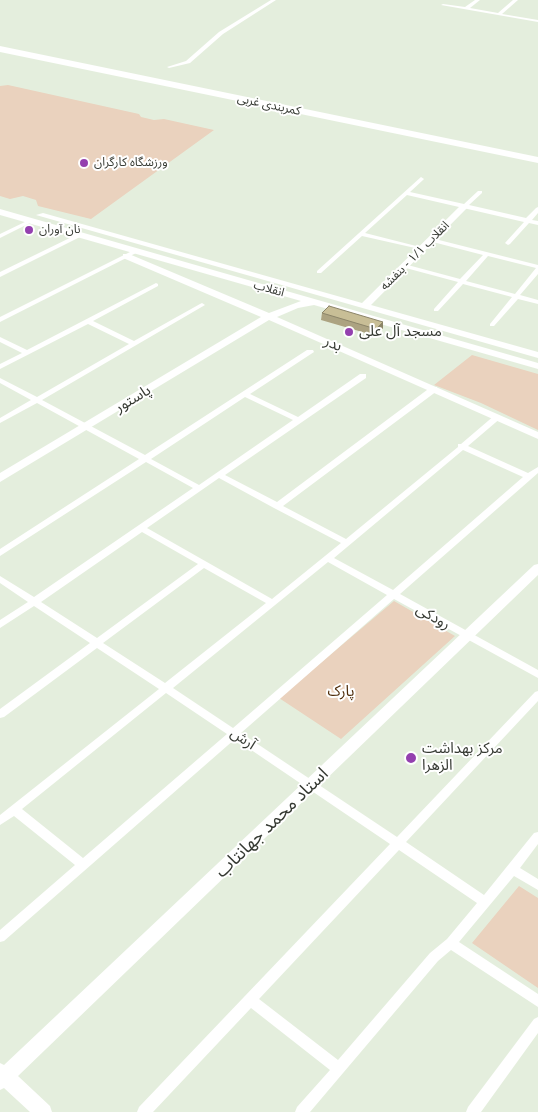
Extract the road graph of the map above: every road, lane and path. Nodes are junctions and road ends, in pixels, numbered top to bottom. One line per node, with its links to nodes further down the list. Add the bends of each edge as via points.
1 (274, 0): 12 (street, via 221,34 188,62)
2 (448, 0): 5 (street, via 443,5)
3 (478, 0): 5 (street)
4 (516, 0): 7 (street)
5 (466, 9): 7 (street)
6 (538, 13): 8 (street)
7 (499, 14): 8 (street)
8 (530, 20): 9 (street)
9 (538, 21)
10 (0, 42): 13 (highway, کمربندی غربی)
11 (0, 48): 14 (highway, کمربندی غربی)
12 (169, 67)
13 (538, 151)
14 (538, 160)
15 (421, 179): 17 (street)
16 (480, 192): 19 (street)
17 (407, 193): 19 (street); 25 (street)
18 (0, 204): 45 (street, انقلاب)
19 (465, 206): 23 (street); 28 (street, انقلاب ۱/۱ - بنفشه)
20 (538, 209): 23 (street)
21 (2, 213): 22 (street, انقلاب)
22 (31, 221): 26 (street, انقلاب); 27 (street)
23 (528, 221): 24 (street); 29 (street)
24 (538, 223)
25 (362, 234): 30 (street); 36 (street)
26 (80, 235): 31 (street, انقلاب); 37 (street)
27 (0, 236)
28 (431, 240): 30 (street, انقلاب ۱/۱ - بنفشه); 32 (street)
29 (508, 243)
30 (422, 249): 34 (street, انقلاب ۱/۱ - بنفشه)
31 (136, 251): 33 (street); 40 (street, انقلاب)
32 (487, 254): 35 (street); 38 (street)
33 (126, 256): 47 (street, بدر); 48 (street)
34 (404, 266): 38 (street); 45 (street, انقلاب ۱/۱ - بنفشه)
35 (538, 268): 41 (street)
36 (319, 272)
37 (0, 275)
38 (461, 282): 41 (street); 46 (street)
39 (156, 285): 49 (street)
40 (277, 291): 43 (street, انقلاب); 47 (street, via 282,300)
41 (516, 296): 42 (street); 50 (street)
42 (538, 302)
43 (324, 304): 47 (street, via 296,305); 56 (street, انقلاب)
44 (202, 305): 52 (street)
45 (364, 306): 55 (street, انقلاب)
46 (436, 310)
47 (266, 318): 60 (street, بدر); 66 (street, پاستور)
48 (0, 320)
49 (88, 321): 52 (street); 54 (street)
50 (492, 325)
51 (0, 339): 54 (street)
52 (133, 343): 62 (street)
53 (310, 352): 61 (street)
54 (28, 353): 57 (street)
55 (538, 355)
56 (538, 366)
57 (0, 367)
58 (362, 376): 64 (street)
59 (0, 380): 62 (street)
60 (434, 389): 63 (street, بدر); 75 (street)
61 (244, 394): 64 (street); 69 (street)
62 (37, 400): 65 (street); 66 (street)
63 (498, 417): 67 (street, بدر); 68 (street)
64 (298, 420): 71 (street)
65 (0, 421)
66 (86, 427): 69 (street); 73 (street, پاستور)
67 (538, 436)
68 (461, 446): 72 (street); 77 (street)
69 (145, 459): 74 (street); 78 (street)
70 (538, 469): 72 (street)
71 (218, 475): 74 (street); 75 (street)
72 (529, 477): 83 (street)
73 (0, 478)
74 (199, 488): 76 (street)
75 (277, 506): 77 (street)
76 (141, 528): 80 (street); 84 (street)
77 (347, 543): 79 (street)
78 (0, 553)
79 (328, 558): 83 (street, رودکی); 85 (street)
80 (204, 564): 85 (street); 88 (street)
81 (538, 568): 87 (street, استاد محمد جهانتاب)
82 (0, 579): 84 (street, آرش)
83 (393, 595): 87 (street, رودکی); 93 (street)
84 (35, 601): 86 (street); 88 (street, آرش)
85 (272, 603): 90 (street)
86 (0, 625)
87 (466, 635): 89 (street, رودکی); 95 (street, استاد محمد جهانتاب)
88 (98, 642): 90 (street, آرش); 92 (street)
89 (538, 674)
90 (166, 688): 93 (street, آرش); 96 (street)
91 (538, 696): 94 (street)
92 (0, 714)
93 (234, 733): 95 (street, آرش); 100 (street)
94 (480, 757): 99 (street)
95 (312, 785): 99 (street, آرش); 110 (street, استاد محمد جهانتاب)
96 (14, 809): 97 (street); 100 (street)
97 (0, 821)
98 (538, 836): 101 (street)
99 (398, 844): 103 (street, آرش); 106 (street)
100 (83, 865): 104 (street)
101 (513, 869): 102 (street); 103 (street)
102 (538, 885)
103 (485, 902): 105 (street)
104 (0, 937)
105 (451, 942): 107 (street); 109 (street, via 434,957)
106 (250, 1000): 109 (street); 112 (street)
107 (538, 1002)
108 (538, 1023): 114 (street)
109 (338, 1068): 113 (street)
110 (2, 1076): 111 (street)
111 (43, 1112)
112 (144, 1112)
113 (302, 1112)
114 (474, 1112)

